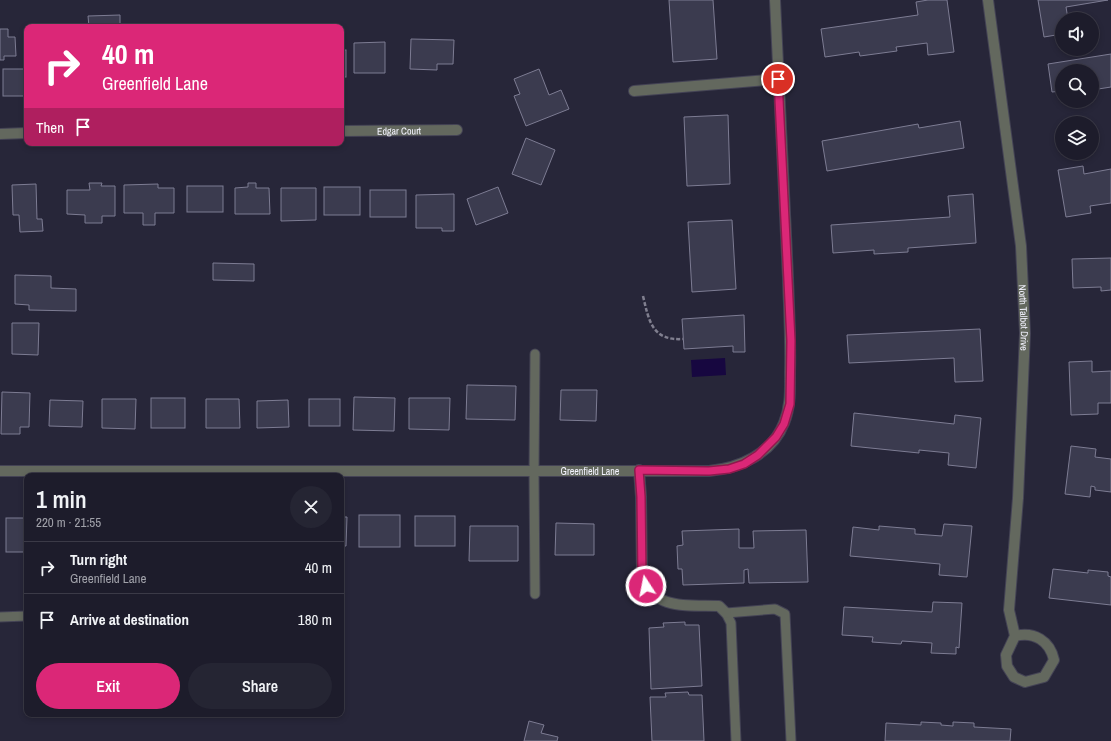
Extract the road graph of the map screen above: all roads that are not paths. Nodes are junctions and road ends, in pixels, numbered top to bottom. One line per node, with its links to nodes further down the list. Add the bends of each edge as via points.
1 (775, 0): 3 (street, Greenfield Lane)
2 (988, 0): 17 (street, North Talbot Drive, via 1021,246 1023,285 1025,333 1018,498 1009,610)
3 (778, 79): 4 (street); 10 (street, Greenfield Lane, via 791,341 790,404 784,424 776,437 758,455 744,464 729,469)
4 (634, 91)
5 (457, 130): 6 (street, Edgar Court)
6 (344, 131)
7 (24, 133): 8 (street)
8 (0, 134)
9 (535, 354): 12 (lane)
10 (639, 470): 12 (street, Greenfield Lane); 14 (street, via 642,575 646,586 654,596 663,601 719,606)
11 (0, 471): 12 (street, Greenfield Lane)
12 (534, 472): 13 (lane)
13 (535, 594)
14 (726, 613): 18 (lane, via 731,623); 19 (lane, via 775,609 785,614)
15 (24, 616): 16 (lane)
16 (0, 617)
17 (1015, 636): 17 (street, via 1006,655 1007,666 1014,677 1025,682 1044,677 1054,660 1051,649 1044,641 1034,636)
18 (736, 741)
19 (791, 741)

